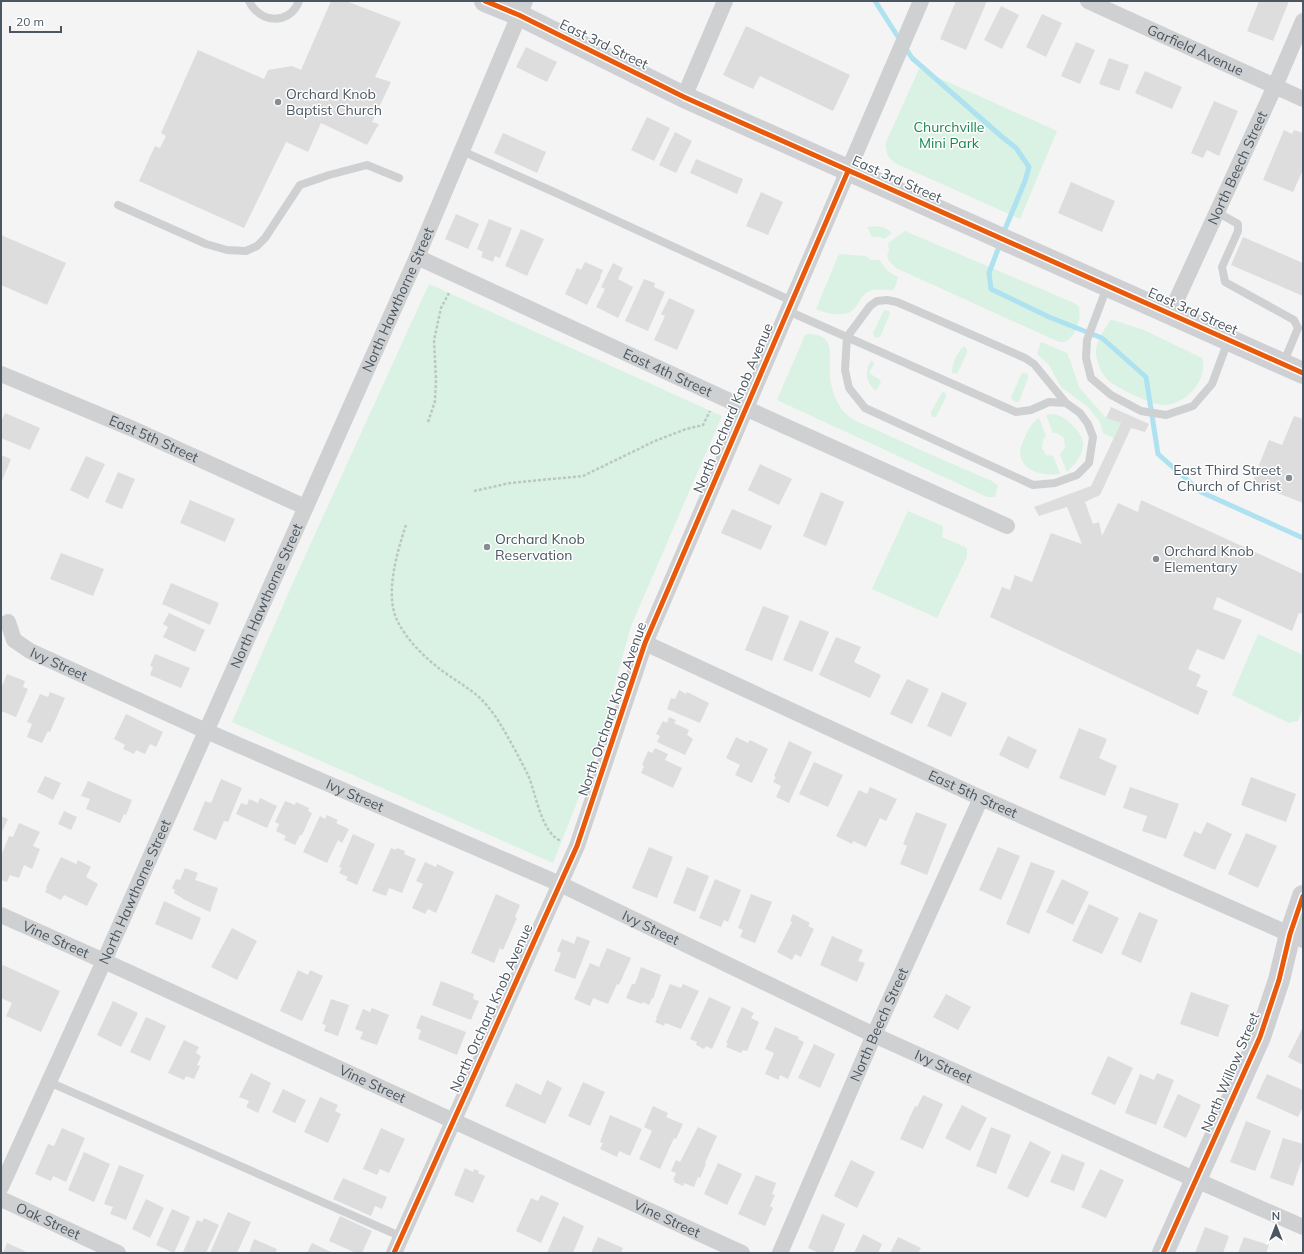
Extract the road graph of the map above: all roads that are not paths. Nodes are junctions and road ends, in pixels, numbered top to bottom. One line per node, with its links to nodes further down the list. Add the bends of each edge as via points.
1 (250, 1): 2 (lane, via 252,8 270,19 290,14)
2 (299, 1)
3 (485, 1): 7 (main road, East 3rd Street)
4 (725, 1): 10 (street)
5 (921, 1): 13 (street, North Orchard Knob Avenue)
6 (1088, 1): 9 (street, Garfield Avenue)
7 (522, 8): 10 (main road, East 3rd Street); 12 (street, North Hawthorne Street)
8 (1303, 21): 9 (street, North Beech Street)
9 (1275, 86): 11 (street, Garfield Avenue); 16 (street, North Beech Street)
10 (684, 97): 13 (main road, East 3rd Street)
11 (1303, 99)
12 (462, 151): 17 (street, North Hawthorne Street); 19 (lane, via 561,195)
13 (848, 171): 18 (main road, East 3rd Street); 19 (street, North Orchard Knob Avenue)
14 (399, 178): 15 (lane, via 367,165 329,174 300,185 265,238 257,246 246,251 227,250 206,244)
15 (118, 205)
16 (1217, 212): 20 (street, North Beech Street); 23 (lane, via 1238,224 1238,231 1222,267 1225,282 1294,320 1298,328)
17 (417, 257): 27 (street, East 4th Street); 28 (street, North Hawthorne Street)
18 (1108, 286): 20 (main road, East 3rd Street); 22 (lane, via 1087,340 1086,358 1091,378 1111,395 1141,411 1166,415 1193,406 1212,384)
19 (790, 306): 21 (lane); 27 (street, North Orchard Knob Avenue)
20 (1170, 314): 22 (main road, East 3rd Street)
21 (847, 337): 26 (lane, via 1016,412 1031,410 1049,402); 26 (lane, via 870,306 877,301 897,302 1025,358 1034,364); 26 (lane, via 845,370 849,388 864,408 1033,485 1055,483 1077,474 1089,464 1093,437 1080,412)
22 (1228, 339): 23 (main road, East 3rd Street)
23 (1283, 364): 24 (main road, East 3rd Street)
24 (1303, 373)
25 (1, 374): 28 (street, East 5th Street, via 133,429)
26 (1066, 403)
27 (746, 408): 29 (street, East 4th Street); 31 (street, North Orchard Knob Avenue)
28 (305, 507): 32 (street, North Hawthorne Street)
29 (1007, 526)
30 (8, 622): 32 (street, Ivy Street, via 14,640 30,651)
31 (645, 643): 33 (street, East 5th Street); 34 (street, North Orchard Knob Avenue, via 577,846)
32 (206, 731): 34 (street, Ivy Street); 38 (street, North Hawthorne Street)
33 (981, 798): 37 (street, East 5th Street); 39 (street, North Beech Street)
34 (560, 884): 39 (street, Ivy Street); 41 (street, North Orchard Knob Avenue)
35 (1303, 896): 37 (main road, North Willow Street)
36 (1, 915): 38 (street, Vine Street)
37 (1296, 937): 42 (main road, North Willow Street, via 1260,1037)
38 (104, 961): 40 (street, North Hawthorne Street); 41 (street, Vine Street)
39 (874, 1035): 42 (street, Ivy Street); 50 (street, North Beech Street)
40 (49, 1082): 43 (street, North Hawthorne Street); 46 (lane)
41 (454, 1121): 46 (street, North Orchard Knob Avenue); 49 (street, Vine Street)
42 (1196, 1180): 45 (street, Ivy Street); 51 (main road, North Willow Street)
43 (1, 1187)
44 (1, 1199): 47 (street, Oak Street)
45 (1303, 1227)
46 (402, 1237): 48 (street, North Orchard Knob Avenue)
47 (118, 1253)
48 (394, 1253)
49 (742, 1253)
50 (780, 1253)
51 (1164, 1253)

